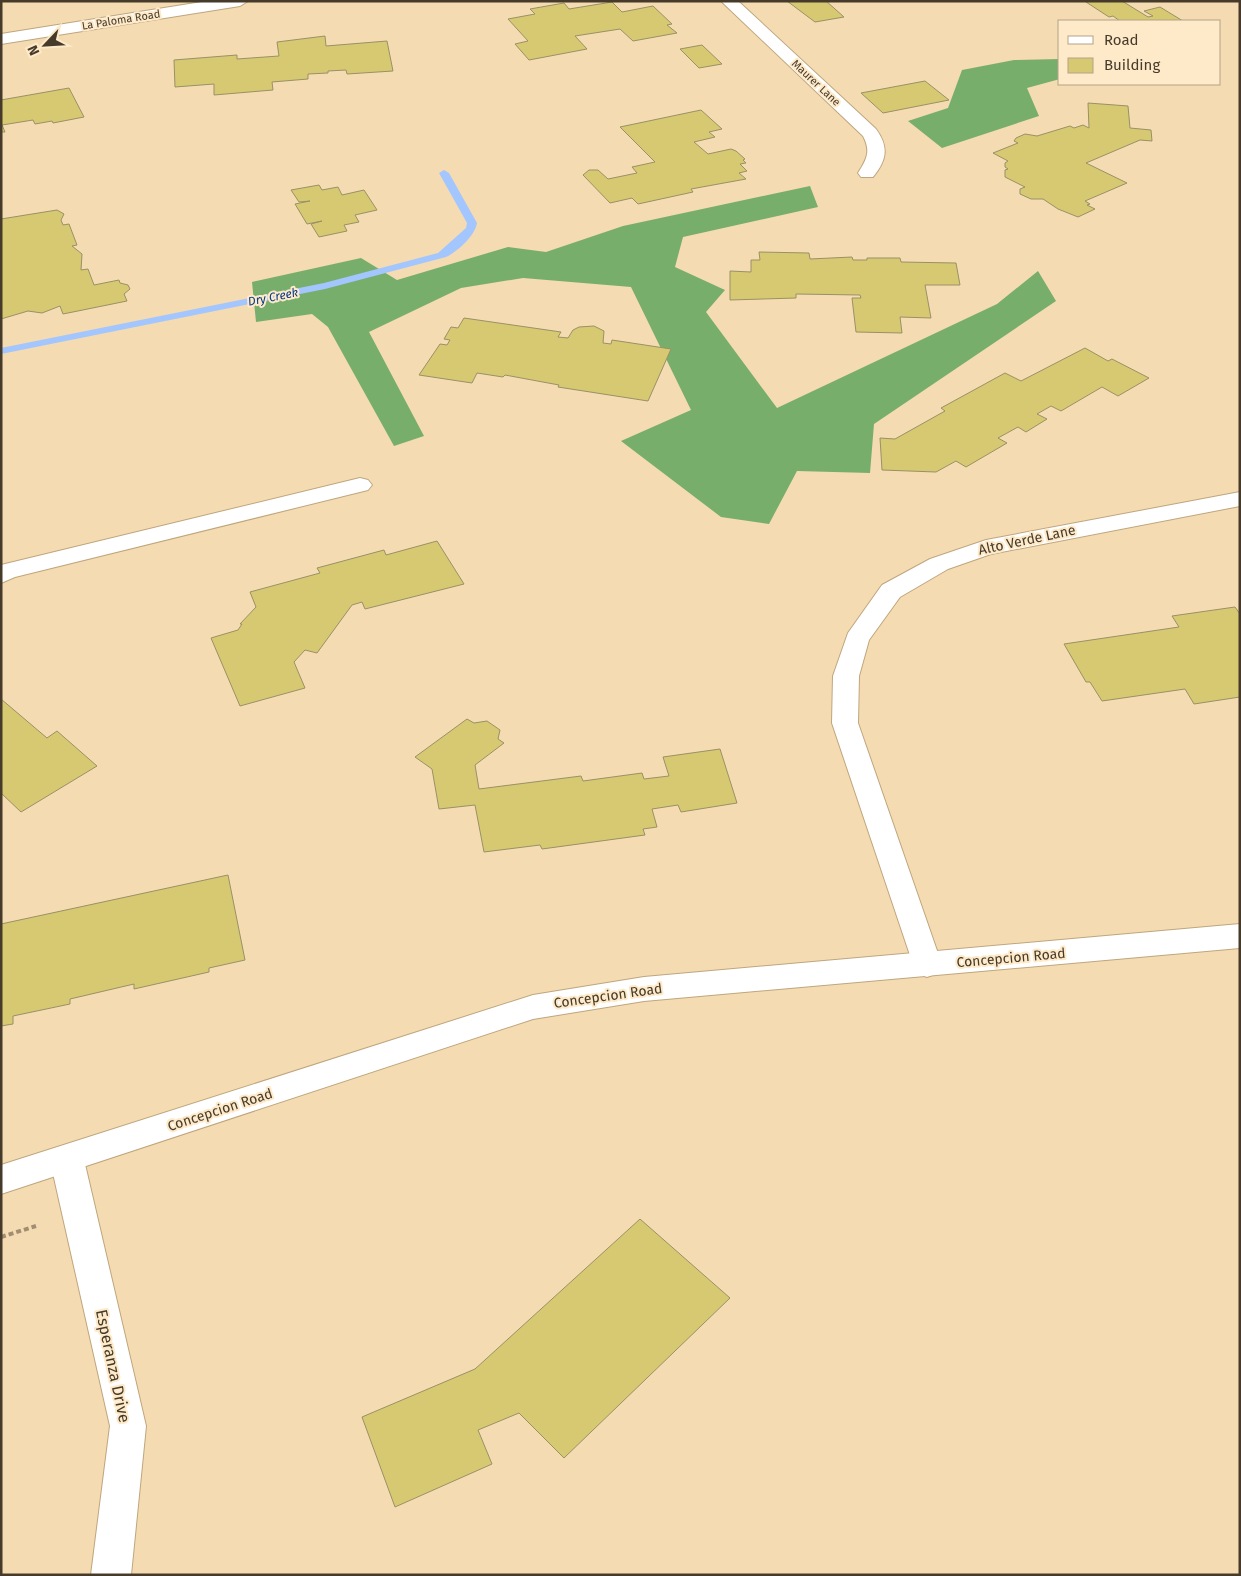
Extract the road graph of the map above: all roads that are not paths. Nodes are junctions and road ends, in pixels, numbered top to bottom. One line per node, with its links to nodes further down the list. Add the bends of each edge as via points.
1 (240, 1): 3 (street, La Paloma Road)
2 (729, 1): 4 (street, Maurer Lane, via 870,133 877,154 875,164)
3 (1, 39)
4 (867, 173)
5 (360, 485): 7 (street)
6 (1240, 500): 9 (street, Alto Verde Lane, via 986,546 939,564 891,591 857,639 846,676 846,722)
7 (1, 575)
8 (1240, 936): 9 (street, Concepcion Road)
9 (927, 965): 10 (street, Concepcion Road, via 644,989 533,1007)
10 (68, 1160): 11 (street, Concepcion Road); 12 (street, Esperanza Drive, via 128,1426)
11 (1, 1180)
12 (111, 1575)

